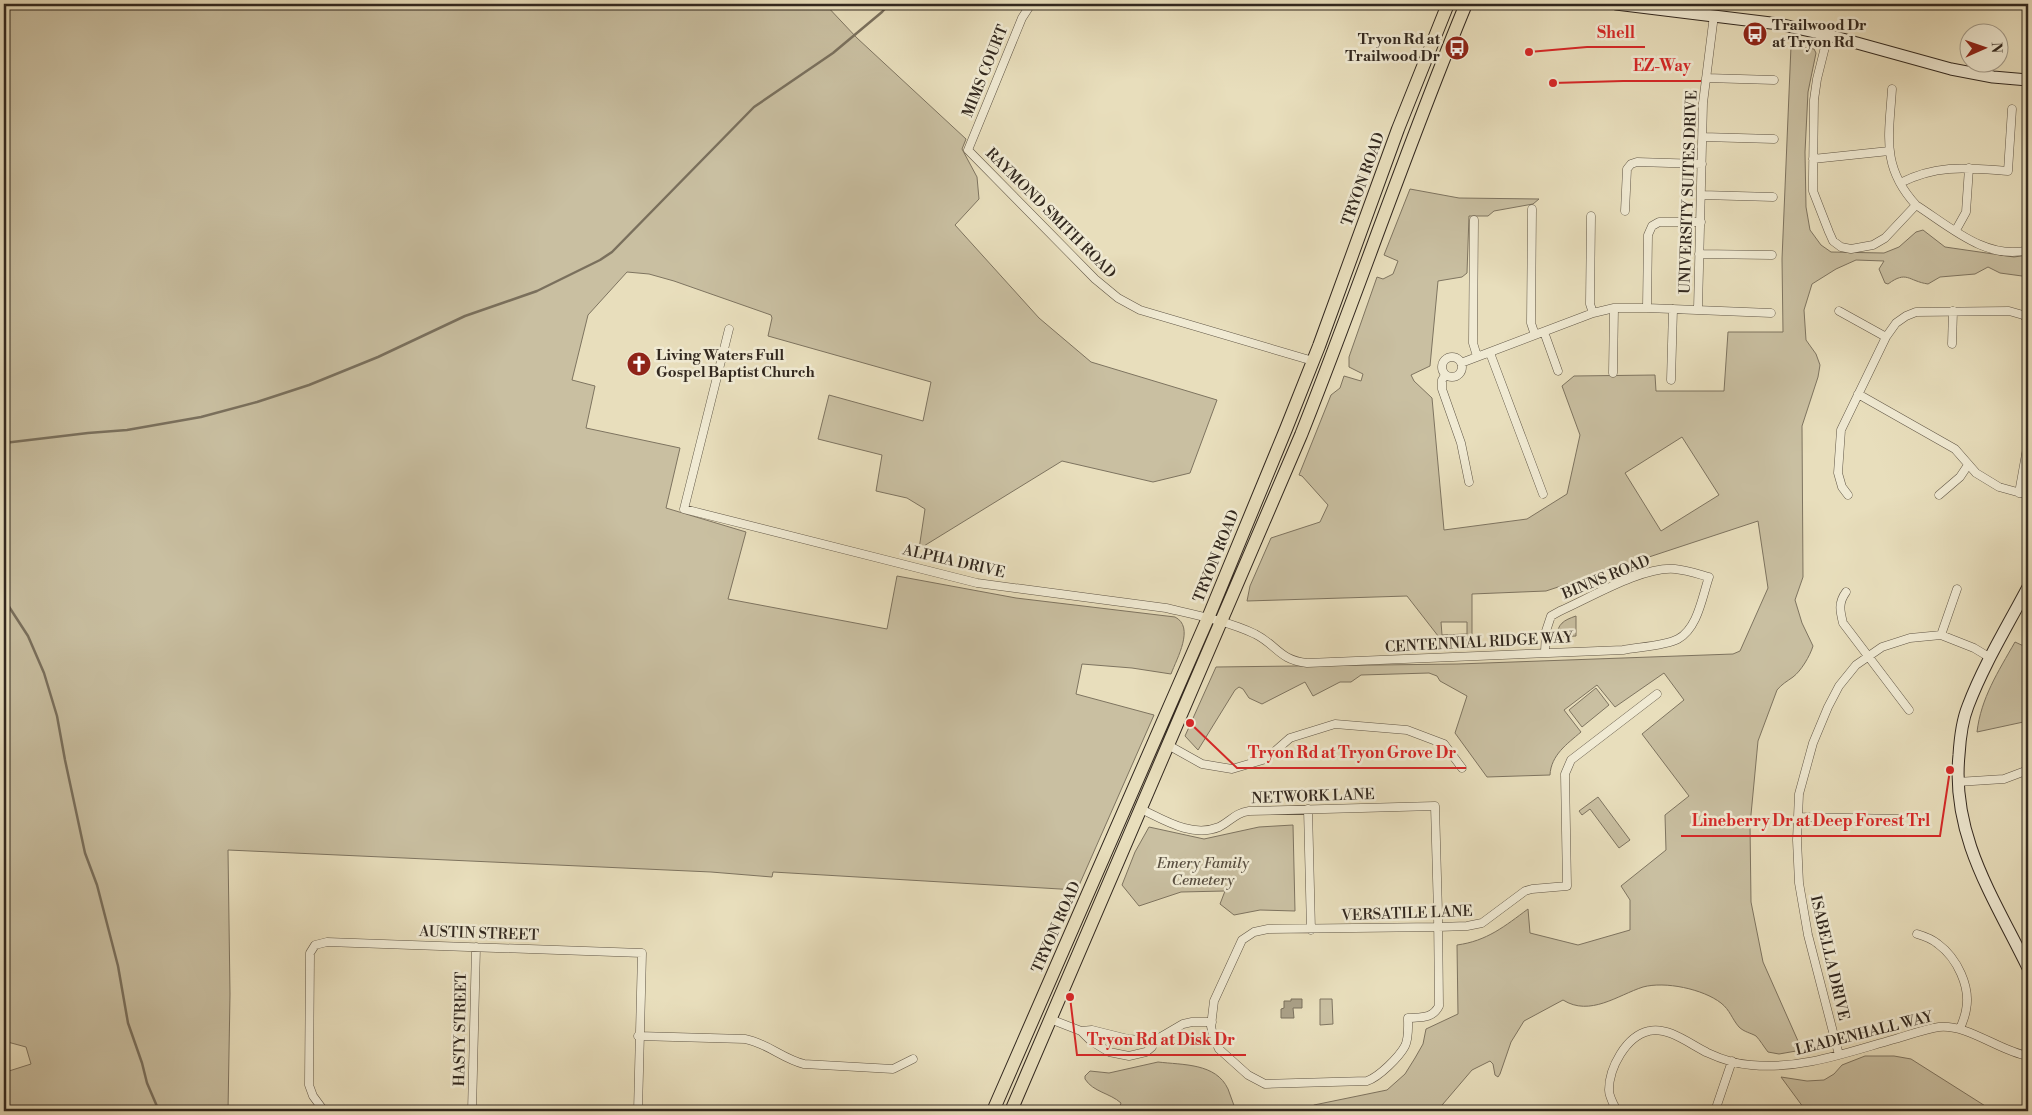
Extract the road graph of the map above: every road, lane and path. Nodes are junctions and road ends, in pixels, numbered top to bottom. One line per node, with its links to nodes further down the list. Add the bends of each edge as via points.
1 (1031, 4): 14 (street, MIMS COURT, via 1022,18)
2 (1448, 4): 48 (main road, TRYON ROAD)
3 (1466, 4): 68 (main road, TRYON ROAD, via 1404,161 1335,352)
4 (1616, 4): 5 (street)
5 (1714, 15): 6 (street); 7 (street, UNIVERSITY SUITES DRIVE)
6 (1828, 35): 9 (street, via 1951,69); 16 (street, via 1814,100)
7 (1706, 78): 8 (street); 12 (street, UNIVERSITY SUITES DRIVE)
8 (1774, 80)
9 (2028, 80)
10 (1892, 89): 15 (street)
11 (2012, 109): 18 (street, via 2008,171)
12 (1702, 137): 13 (street); 17 (street, UNIVERSITY SUITES DRIVE)
13 (1774, 139)
14 (968, 150): 48 (street, RAYMOND SMITH ROAD, via 1095,279 1118,298 1140,310)
15 (1889, 151): 16 (street); 19 (street)
16 (1813, 159): 22 (street, via 1813,191 1818,208 1834,241 1841,247 1873,246)
17 (1702, 164): 20 (street, UNIVERSITY SUITES DRIVE); 24 (street, via 1631,164 1627,169)
18 (1969, 168): 19 (street, via 1943,168); 28 (street, via 1966,212)
19 (1900, 183): 22 (street)
20 (1702, 195): 21 (street); 27 (street, UNIVERSITY SUITES DRIVE)
21 (1773, 197)
22 (1916, 205): 28 (street)
23 (1532, 209): 43 (street, via 1531,323)
24 (1625, 211)
25 (1591, 216): 38 (street)
26 (1474, 220): 47 (street, via 1473,343)
27 (1701, 222): 30 (street, UNIVERSITY SUITES DRIVE); 33 (street, via 1659,222 1652,226 1648,236)
28 (1956, 230): 29 (street, via 1988,249 2014,253)
29 (2028, 250)
30 (1699, 254): 31 (street); 35 (street, UNIVERSITY SUITES DRIVE)
31 (1772, 255)
32 (1614, 308): 33 (street); 38 (street); 51 (street)
33 (1647, 308): 34 (street)
34 (1673, 309): 35 (street); 53 (street)
35 (1698, 309): 39 (street)
36 (1839, 311): 44 (street)
37 (1952, 312): 40 (street, via 2009,311); 44 (street, via 1916,312 1896,324); 45 (street)
38 (1592, 313): 42 (street)
39 (1771, 313)
40 (2028, 319)
41 (729, 329): 67 (street, ALPHA DRIVE, via 684,509 977,583 1166,608)
42 (1544, 332): 43 (street); 50 (street)
43 (1535, 335): 46 (street)
44 (1886, 337): 54 (street)
45 (1952, 344)
46 (1490, 353): 47 (street); 59 (street)
47 (1477, 356): 49 (street)
48 (1313, 360): 67 (main road, TRYON ROAD)
49 (1461, 363): 52 (street, via 1462,370 1458,375); 52 (street, via 1454,356 1447,357 1441,366)
50 (1558, 371)
51 (1613, 374)
52 (1445, 375): 57 (street, via 1442,389 1458,434)
53 (1671, 380)
54 (1858, 394): 56 (street, via 1956,449); 60 (street, via 1840,430 1838,472)
55 (2028, 443): 58 (street)
56 (1968, 465): 58 (street, via 1999,487); 61 (street, via 1960,477)
57 (1469, 482)
58 (2019, 493): 62 (street)
59 (1543, 494)
60 (1848, 495)
61 (1939, 495)
62 (2028, 495)
63 (1709, 577): 70 (street, CENTENNIAL RIDGE WAY, via 1696,618 1678,639 1623,650); 70 (street, BINNS ROAD, via 1676,569 1659,570 1560,611 1551,616)
64 (1957, 588): 69 (street)
65 (2028, 588): 71 (street)
66 (1846, 592): 72 (street, via 1840,600 1844,623)
67 (1208, 618): 68 (street, ALPHA DRIVE); 101 (main road, TRYON ROAD)
68 (1221, 622): 70 (street, CENTENNIAL RIDGE WAY, via 1255,634 1290,660 1307,663); 75 (main road, TRYON ROAD)
69 (1941, 635): 71 (street, ISABELLA DRIVE); 72 (street, ISABELLA DRIVE, via 1895,642)
70 (1545, 652)
71 (1989, 656): 78 (street, via 1967,708)
72 (1868, 657): 74 (street); 81 (street, ISABELLA DRIVE, via 1856,665 1828,707 1804,772 1799,794)
73 (1657, 694): 83 (street, VERSATILE LANE, via 1567,766 1567,886 1525,891 1482,923)
74 (1909, 710)
75 (1168, 745): 76 (street, via 1202,764 1232,769 1266,759 1290,738 1335,724 1407,730 1444,744); 80 (main road, TRYON ROAD)
76 (1462, 768)
77 (2028, 770): 78 (street, via 2004,779)
78 (1957, 782): 87 (street, via 1962,819 1975,861)
79 (1308, 809): 80 (street, NETWORK LANE, via 1249,811 1237,814 1220,826 1194,830); 83 (street, NETWORK LANE, via 1435,806); 84 (street)
80 (1141, 810): 88 (main road, TRYON ROAD)
81 (1799, 817): 82 (street); 94 (street, ISABELLA DRIVE, via 1797,840 1801,902)
82 (1899, 819)
83 (1438, 927): 84 (street, VERSATILE LANE); 89 (street, via 1439,1006 1430,1017 1408,1018 1405,1045 1374,1079 1265,1084 1248,1076 1219,1049 1213,1036)
84 (1311, 930): 89 (street, VERSATILE LANE, via 1259,930 1242,940 1214,1001)
85 (1917, 934): 90 (street, via 1939,944 1964,981 1966,1009)
86 (476, 947): 92 (street, AUSTIN STREET, via 642,953); 98 (street, AUSTIN STREET, via 327,942 315,946 310,953 309,1085 312,1096); 99 (street, HASTY STREET)
87 (2028, 968)
88 (1050, 1019): 91 (street); 102 (main road, TRYON ROAD)
89 (1212, 1022): 93 (street, via 1183,1024)
90 (1960, 1029): 94 (street, LEADENHALL WAY, via 1940,1027); 95 (street, LEADENHALL WAY)
91 (1081, 1031): 93 (street); 93 (street, via 1097,1046 1122,1055 1146,1052)
92 (638, 1036): 96 (street, via 698,1036 754,1041 804,1064 893,1068); 100 (street)
93 (1154, 1041)
94 (1839, 1055): 97 (street, LEADENHALL WAY, via 1776,1066)
95 (2028, 1056)
96 (913, 1059)
97 (1732, 1061): 103 (street, LEADENHALL WAY, via 1660,1029 1647,1031 1634,1038 1626,1048 1610,1078 1609,1092); 104 (street)
98 (324, 1111)
99 (472, 1111)
100 (638, 1111)
101 (993, 1111)
102 (1011, 1111)
103 (1617, 1111)
104 (1715, 1111)

